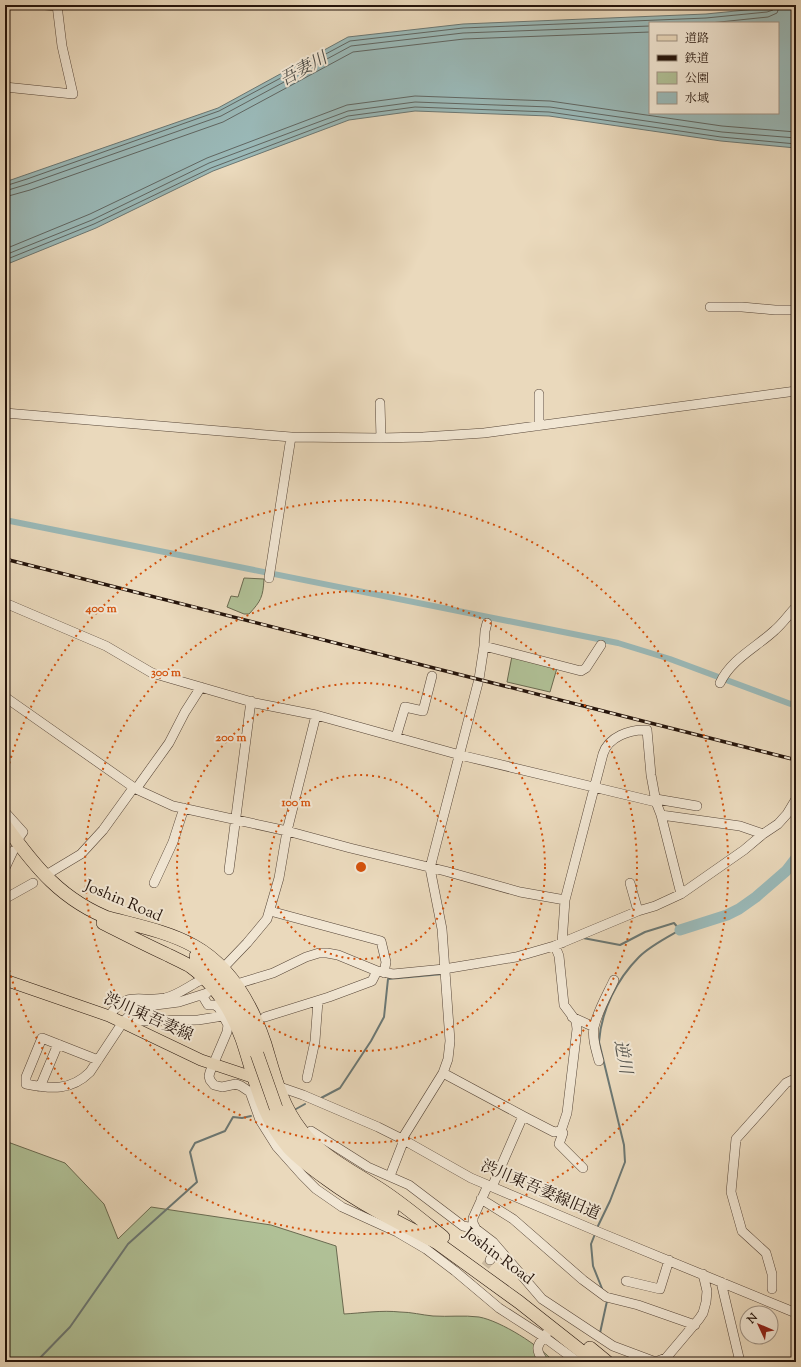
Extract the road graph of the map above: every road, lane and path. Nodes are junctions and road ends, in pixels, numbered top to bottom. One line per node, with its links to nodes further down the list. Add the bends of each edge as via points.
1 (45, 5): 2 (street)
2 (57, 6): 3 (street, via 62,46 73,94)
3 (5, 87)
4 (710, 307): 5 (street)
5 (796, 310)
6 (796, 391): 10 (street)
7 (539, 394): 10 (street)
8 (380, 404): 12 (street)
9 (5, 413): 11 (street)
10 (539, 426): 12 (street, via 478,434)
11 (291, 436): 12 (street); 13 (street)
12 (381, 438)
13 (269, 574)
14 (5, 603): 21 (street, via 106,646 152,673)
15 (796, 607): 20 (street, via 776,629 737,661)
16 (487, 623): 18 (street)
17 (600, 645): 18 (street, via 586,668 581,671)
18 (484, 646): 26 (street, via 479,680)
19 (432, 676): 25 (street, via 423,711 406,704)
20 (722, 680)
21 (201, 687): 23 (street); 27 (street, via 169,743)
22 (5, 696): 27 (street)
23 (251, 702): 24 (street); 35 (street)
24 (316, 715): 25 (street); 37 (street)
25 (396, 737): 26 (street)
26 (460, 755): 28 (street); 43 (street)
27 (135, 788): 32 (street, via 173,806); 45 (street, via 81,854)
28 (594, 788): 30 (street); 30 (street, via 608,743 627,732 647,730); 51 (street)
29 (796, 799): 39 (street, via 778,824)
30 (656, 801): 31 (street); 34 (street)
31 (697, 806)
32 (184, 808): 35 (street); 48 (street, via 174,842)
33 (5, 812): 40 (street, via 23,832)
34 (661, 815): 39 (street, via 740,826); 49 (street)
35 (236, 819): 37 (street); 44 (street)
36 (5, 825): 54 (highway, Joshin Road, via 33,864 55,886)
37 (287, 831): 43 (street); 52 (street)
38 (5, 834): 54 (highway, Joshin Road, via 46,886 70,906)
39 (763, 834): 49 (street)
40 (18, 839)
41 (10, 852): 42 (street)
42 (5, 868)
43 (430, 868): 51 (street, via 520,892); 58 (street, via 442,929)
44 (229, 870)
45 (46, 875)
46 (33, 883): 50 (street, via 8,897)
47 (630, 883): 53 (street)
48 (154, 884)
49 (681, 894): 53 (street)
50 (5, 896)
51 (565, 900): 55 (street)
52 (270, 911): 56 (street, via 262,927); 57 (street, via 381,941 386,962)
53 (638, 911): 55 (street)
54 (104, 920): 76 (highway, via 180,960 214,989 242,1038); 79 (highway, via 168,934 201,950 218,964 233,980 254,1015); 92 (highway, Joshin Road, bridge, via 170,947 192,959 221,981 246,1021 276,1108 295,1137 326,1166 406,1214)
55 (558, 946): 58 (street); 66 (street, via 564,1005)
56 (225, 966)
57 (380, 972): 58 (street); 62 (street, via 338,954 319,953); 63 (street, via 372,981)
58 (444, 972): 75 (street, via 450,1041)
59 (5, 980): 64 (main road, 渋川東吾妻線)
60 (201, 980): 64 (street, via 179,993 164,998 127,999)
61 (614, 980): 70 (street)
62 (240, 983)
63 (318, 1000): 67 (street); 77 (street, via 315,1041)
64 (109, 1016): 69 (main road, 渋川東吾妻線)
65 (223, 1016): 68 (street, via 198,1020); 69 (street, via 215,1005 208,1005 207,993 179,1002 140,1007); 74 (street, via 228,1025 227,1032)
66 (572, 1017): 70 (street); 83 (street, via 576,1021 577,1030 568,1113)
67 (265, 1018)
68 (137, 1021)
69 (123, 1022): 72 (street); 74 (main road, 渋川東吾妻線)
70 (594, 1028): 73 (street, via 594,1044)
71 (58, 1044): 72 (street); 80 (street); 80 (street, via 42,1038 26,1076 26,1084)
72 (98, 1060): 80 (street, via 84,1079 61,1088)
73 (599, 1061)
74 (213, 1064): 76 (main road, 渋川東吾妻線); 90 (street, via 209,1076 212,1083 222,1087 236,1084 250,1092 260,1120 277,1147 316,1189)
75 (443, 1073): 81 (street); 84 (street)
76 (253, 1078): 79 (main road, 渋川東吾妻線); 92 (highway, via 272,1123 288,1147 300,1159 359,1201)
77 (308, 1078)
78 (796, 1078): 99 (street, via 786,1083 736,1139 731,1192 742,1231 766,1253 772,1274)
79 (277, 1086): 84 (street, 渋川東吾妻線旧道); 92 (highway, via 293,1119 312,1142 328,1156 390,1196)
80 (40, 1087)
81 (523, 1116): 83 (street, via 554,1132); 87 (street)
82 (311, 1131): 86 (street, via 366,1171)
83 (561, 1131): 85 (street, via 563,1133 559,1144)
84 (402, 1139): 86 (street); 87 (street, 渋川東吾妻線旧道, via 452,1168)
85 (583, 1168)
86 (390, 1176): 91 (street, via 409,1185 463,1226)
87 (490, 1186): 89 (street); 95 (street, 渋川東吾妻線旧道)
88 (348, 1199): 90 (street)
89 (481, 1199): 91 (street, via 473,1218); 101 (street, via 513,1219 603,1295)
90 (342, 1207): 102 (street, via 426,1249 474,1281 498,1308)
91 (474, 1226): 93 (street)
92 (441, 1240): 106 (highway, Joshin Road); 107 (highway, Joshin Road)
93 (498, 1249): 94 (street); 103 (street, via 542,1300 561,1317 621,1350 653,1361)
94 (490, 1260)
95 (669, 1260): 96 (street, 渋川東吾妻線旧道); 97 (street, via 660,1289)
96 (703, 1274): 98 (street, 渋川東吾妻線旧道); 101 (street, via 707,1291 706,1302 703,1313)
97 (626, 1281)
98 (721, 1282): 100 (street, 渋川東吾妻線旧道); 108 (street)
99 (772, 1289)
100 (796, 1313)
101 (695, 1325): 103 (street)
102 (546, 1335): 104 (street, via 537,1349); 105 (street)
103 (669, 1358)
104 (544, 1362)
105 (578, 1362)
106 (595, 1362)
107 (608, 1362)
108 (740, 1362)

